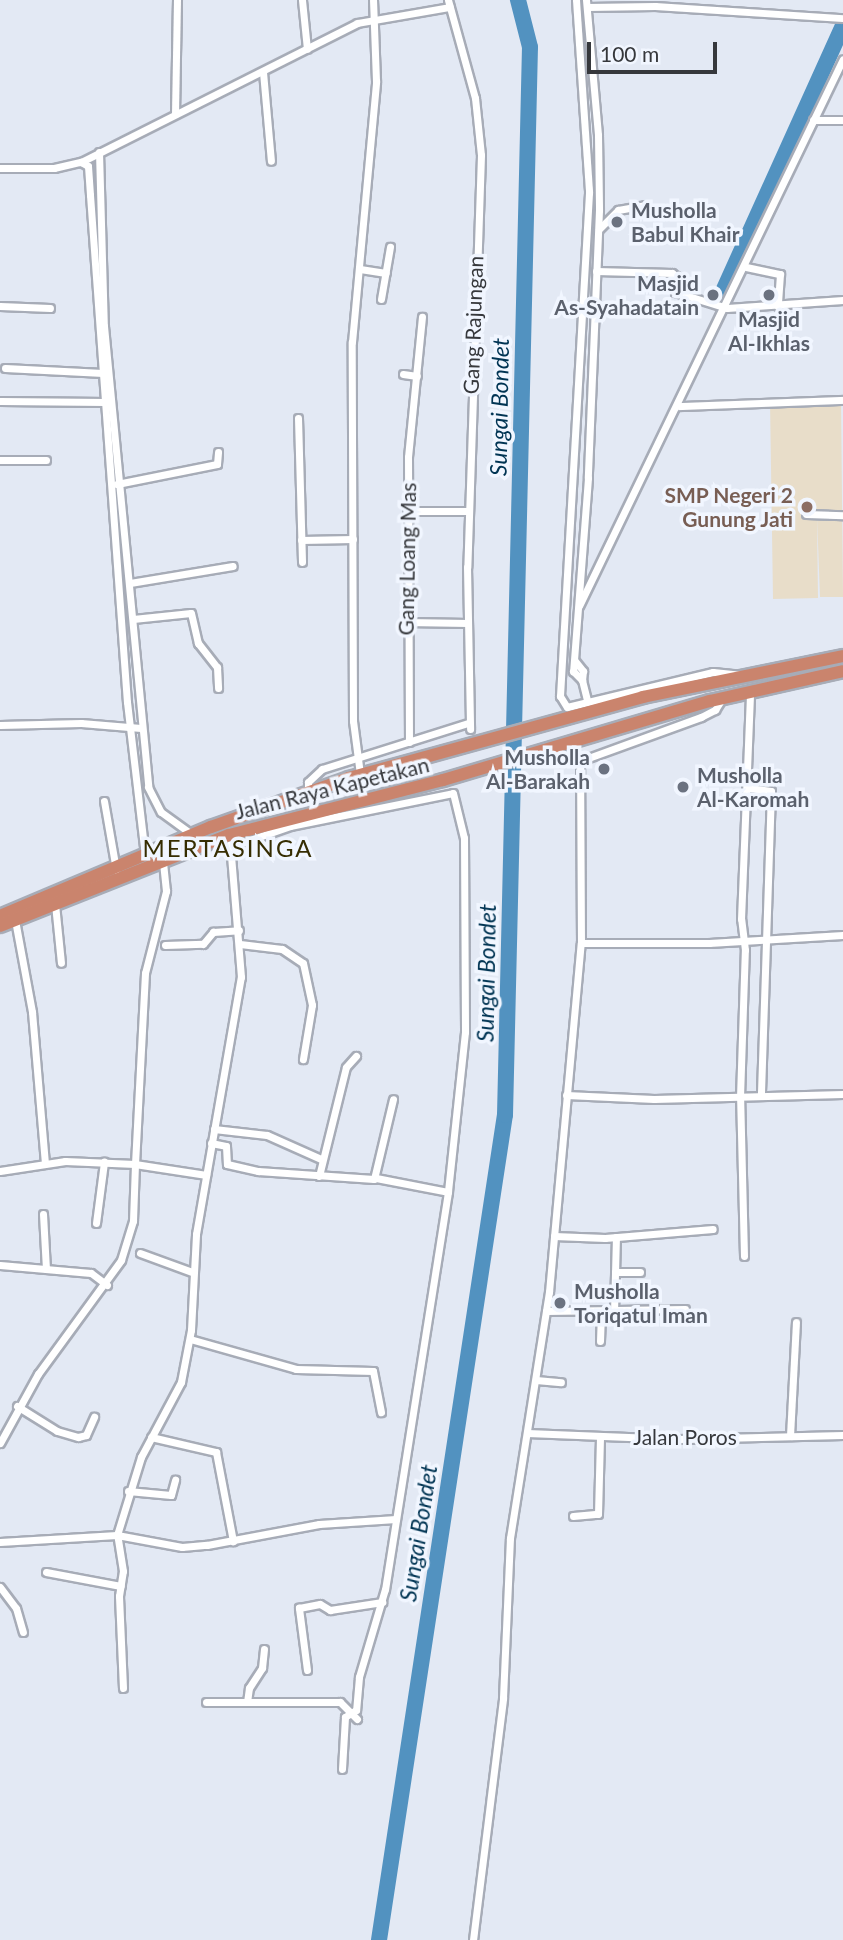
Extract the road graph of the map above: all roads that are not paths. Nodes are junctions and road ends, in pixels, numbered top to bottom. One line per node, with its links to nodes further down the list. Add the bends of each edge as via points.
1 (177, 0): 12 (street)
2 (302, 0): 9 (street)
3 (373, 0): 7 (street)
4 (576, 0): 67 (street, via 589,192 576,462 558,684 567,707)
5 (586, 3): 8 (street); 21 (street, via 598,135)
6 (449, 4): 7 (street); 48 (street, Gang Rajungan, via 475,98 481,155)
7 (377, 18): 9 (street, via 357,23); 24 (street, via 373,139)
8 (843, 18)
9 (307, 49): 11 (street)
10 (843, 59): 13 (street)
11 (263, 72): 12 (street); 17 (street)
12 (175, 114): 15 (street)
13 (813, 120): 14 (street); 23 (street)
14 (843, 120)
15 (97, 153): 16 (street); 19 (street)
16 (84, 160): 18 (street, via 54,168); 19 (street)
17 (271, 161)
18 (0, 168)
19 (94, 194): 35 (street); 46 (street)
20 (645, 205): 21 (street, via 618,209)
21 (599, 229): 25 (street)
22 (390, 247): 26 (street)
23 (746, 267): 30 (street, via 780,274); 31 (street)
24 (360, 269): 26 (street); 51 (street, via 352,342)
25 (596, 271): 31 (street, via 672,273 677,276 676,292); 56 (street)
26 (386, 273): 27 (street)
27 (381, 299)
28 (843, 300): 30 (street)
29 (0, 306): 32 (street)
30 (778, 306): 31 (street)
31 (723, 307): 41 (street)
32 (50, 308)
33 (422, 317): 37 (street, Gang Loang Mas)
34 (5, 368): 35 (street)
35 (103, 373): 40 (street)
36 (403, 374): 37 (street)
37 (416, 376): 47 (street, Gang Loang Mas, via 409,416)
38 (843, 400): 41 (street)
39 (0, 401): 40 (street)
40 (105, 402): 46 (street)
41 (679, 406): 56 (street)
42 (298, 418): 52 (street)
43 (218, 452): 46 (street, via 217,464)
44 (0, 460): 45 (street)
45 (46, 460)
46 (117, 484): 55 (street); 57 (street)
47 (407, 511): 48 (street); 59 (street, Gang Loang Mas)
48 (468, 511): 60 (street, Gang Rajungan)
49 (806, 514): 50 (street)
50 (843, 515)
51 (353, 539): 52 (street); 71 (street)
52 (302, 540): 53 (street)
53 (302, 562)
54 (233, 566): 55 (street)
55 (130, 583): 58 (street)
56 (579, 606): 67 (street, via 575,661 583,671)
57 (122, 611): 58 (street); 69 (street)
58 (132, 618): 64 (street, via 191,613 198,643 217,667); 69 (street)
59 (406, 622): 60 (street); 70 (street, Gang Loang Mas)
60 (468, 624): 70 (street, Gang Rajungan, via 469,726)
61 (843, 656): 63 (highway)
62 (843, 671): 65 (highway, Jalan Raya Kapetakan)
63 (742, 675): 67 (street, via 713,671); 72 (highway)
64 (218, 688)
65 (750, 692): 66 (highway, Jalan Raya Kapetakan); 73 (street)
66 (723, 698): 77 (highway, Jalan Raya Kapetakan); 89 (street, via 710,713 580,761)
67 (587, 700)
68 (0, 726): 69 (street)
69 (136, 727): 76 (street, via 155,805); 78 (street)
70 (410, 742): 71 (street)
71 (357, 759): 72 (street); 74 (street, via 322,769 308,782)
72 (360, 774): 74 (highway)
73 (749, 788): 87 (street, via 771,791); 88 (street)
74 (308, 791): 76 (highway)
75 (104, 801): 80 (street)
76 (196, 840): 77 (highway, Jalan Raya Kapetakan); 78 (highway, Jalan Raya Kapetakan); 79 (highway, Jalan Raya Kapetakan)
77 (230, 841): 85 (street); 110 (street, via 457,795 464,838 465,1032)
78 (145, 855): 80 (highway, Jalan Raya Kapetakan)
79 (163, 859): 80 (highway, Jalan Raya Kapetakan); 105 (street, via 166,891 145,973)
80 (116, 872): 81 (highway, Jalan Raya Kapetakan)
81 (53, 898): 82 (highway, Jalan Raya Kapetakan); 83 (highway, Jalan Raya Kapetakan); 92 (street)
82 (0, 916)
83 (15, 920): 84 (highway, Jalan Raya Kapetakan); 104 (street, via 32,1012)
84 (0, 926)
85 (239, 930): 90 (street); 91 (street, via 213,932 203,944)
86 (843, 935): 87 (street)
87 (766, 936): 88 (street); 97 (street)
88 (741, 940): 89 (street); 98 (street, via 745,950)
89 (582, 943): 96 (street)
90 (240, 944): 94 (street, via 282,948 303,963 312,1005); 100 (street, via 238,1005)
91 (165, 945)
92 (61, 963)
93 (356, 1056): 102 (street, via 346,1067)
94 (303, 1059)
95 (843, 1094): 97 (street)
96 (566, 1095): 98 (street); 114 (street)
97 (761, 1096): 98 (street)
98 (740, 1097): 117 (street)
99 (393, 1099): 109 (street)
100 (214, 1129): 101 (street); 102 (street, via 267,1135)
101 (211, 1143): 107 (street); 108 (street, via 226,1146 228,1164)
102 (321, 1159): 108 (street)
103 (104, 1162): 104 (street); 105 (street); 112 (street)
104 (45, 1163): 106 (street)
105 (139, 1164): 107 (street); 123 (street, via 129,1238)
106 (0, 1171)
107 (205, 1175): 120 (street)
108 (318, 1176): 109 (street)
109 (376, 1178): 110 (street)
110 (449, 1192): 145 (street)
111 (43, 1214): 119 (street)
112 (96, 1223)
113 (713, 1229): 115 (street)
114 (554, 1236): 115 (street); 125 (street)
115 (616, 1237): 121 (street)
116 (140, 1253): 120 (street)
117 (744, 1256)
118 (0, 1265): 119 (street)
119 (46, 1269): 123 (street, via 91,1273)
120 (192, 1272): 129 (street)
121 (615, 1272): 122 (street); 127 (street)
122 (640, 1272)
123 (107, 1285): 133 (street)
124 (685, 1309): 127 (street)
125 (546, 1311): 126 (street); 131 (street)
126 (601, 1312): 127 (street); 130 (street)
127 (614, 1312)
128 (796, 1322): 138 (street)
129 (190, 1339): 134 (street, via 296,1369 373,1371); 139 (street, via 175,1398)
130 (600, 1341)
131 (536, 1380): 132 (street); 136 (street)
132 (561, 1382)
133 (18, 1407): 135 (street, via 57,1431 78,1437 86,1435); 141 (street)
134 (381, 1412)
135 (94, 1417)
136 (527, 1433): 140 (street, Jalan Poros); 161 (street, via 510,1538 501,1721)
137 (843, 1435): 138 (street, Jalan Poros)
138 (790, 1436): 140 (street, Jalan Poros)
139 (151, 1437): 143 (street); 147 (street, via 216,1452)
140 (600, 1439): 144 (street, via 598,1514)
141 (0, 1443)
142 (175, 1480): 143 (street, via 171,1495)
143 (128, 1491): 146 (street)
144 (573, 1516)
145 (397, 1518): 147 (street, via 319,1524); 152 (street)
146 (117, 1535): 147 (street, via 182,1547); 148 (street); 150 (street)
147 (233, 1541)
148 (0, 1542)
149 (46, 1572): 150 (street)
150 (121, 1586): 156 (street)
151 (0, 1587): 153 (street, via 16,1608)
152 (382, 1602): 155 (street, via 299,1608); 159 (street)
153 (23, 1632)
154 (264, 1649): 158 (street, via 262,1668 249,1688)
155 (307, 1670)
156 (123, 1688)
157 (206, 1702): 158 (street)
158 (247, 1702): 159 (street, via 343,1703)
159 (352, 1716): 160 (street, via 345,1717)
160 (342, 1769)
161 (473, 1940)

